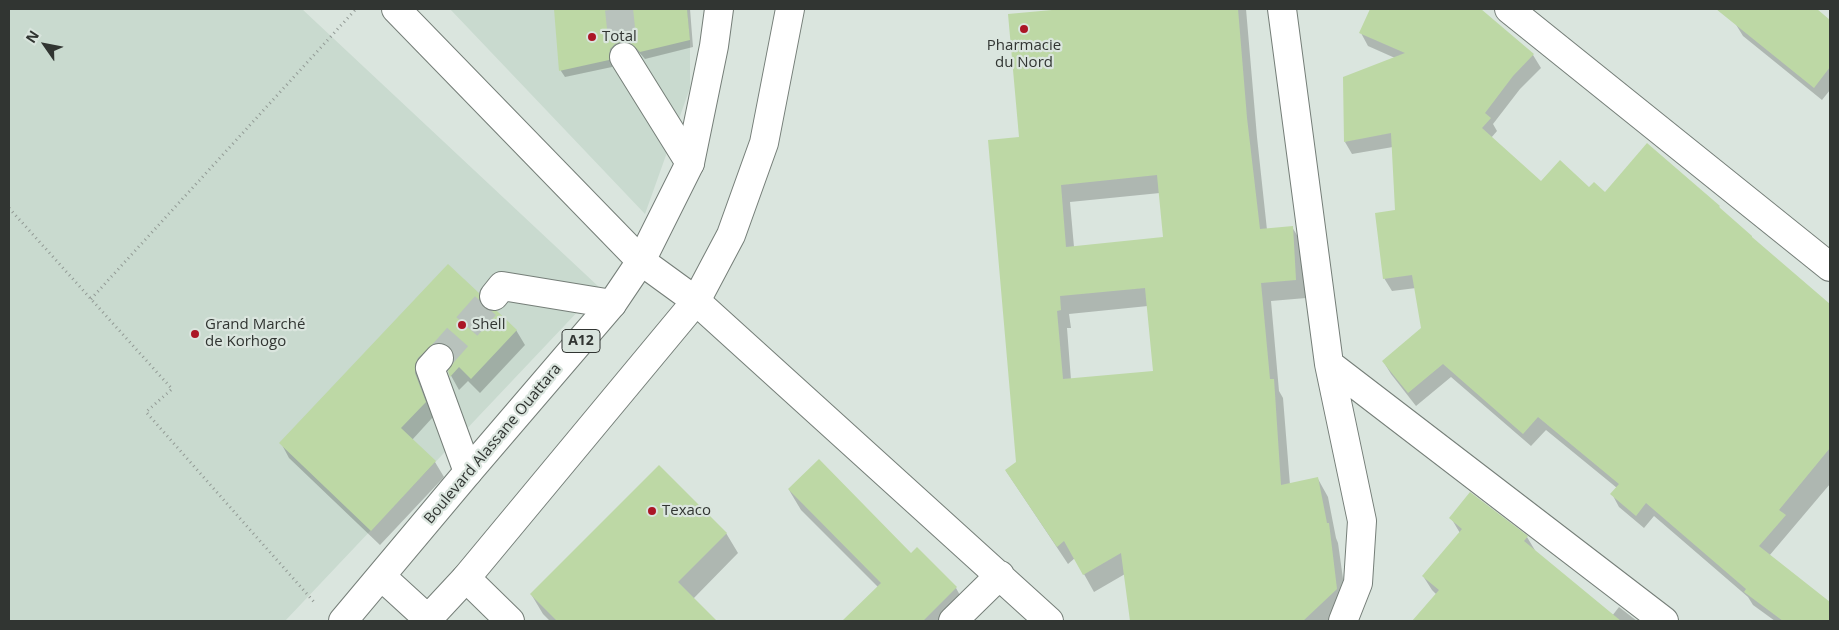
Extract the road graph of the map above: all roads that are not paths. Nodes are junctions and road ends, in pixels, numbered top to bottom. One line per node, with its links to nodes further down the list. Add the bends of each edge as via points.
1 (396, 9): 8 (street)
2 (719, 9): 7 (street, Boulevard Alassane Ouattara / A12)
3 (790, 9): 11 (street, via 764,143 731,235)
4 (1282, 9): 14 (street)
5 (1509, 9): 9 (street)
6 (624, 56): 7 (street)
7 (690, 163): 8 (street, Boulevard Alassane Ouattara / A12)
8 (641, 260): 11 (street); 12 (street, Boulevard Alassane Ouattara / A12)
9 (1830, 267)
10 (494, 296): 12 (street, via 502,286)
11 (696, 301): 16 (street); 18 (street)
12 (612, 304): 15 (street, Boulevard Alassane Ouattara / A12)
13 (439, 358): 15 (street, via 430,368)
14 (1329, 364): 24 (street, via 1362,521 1358,583); 25 (street)
15 (468, 472): 17 (street, Boulevard Alassane Ouattara / A12)
16 (1000, 575): 22 (street); 23 (street)
17 (381, 576): 19 (street); 20 (street, Boulevard Alassane Ouattara / A12)
18 (466, 578): 19 (street); 21 (street)
19 (427, 620)
20 (343, 621)
21 (510, 621)
22 (953, 621)
23 (1049, 621)
24 (1343, 621)
25 (1664, 621)

